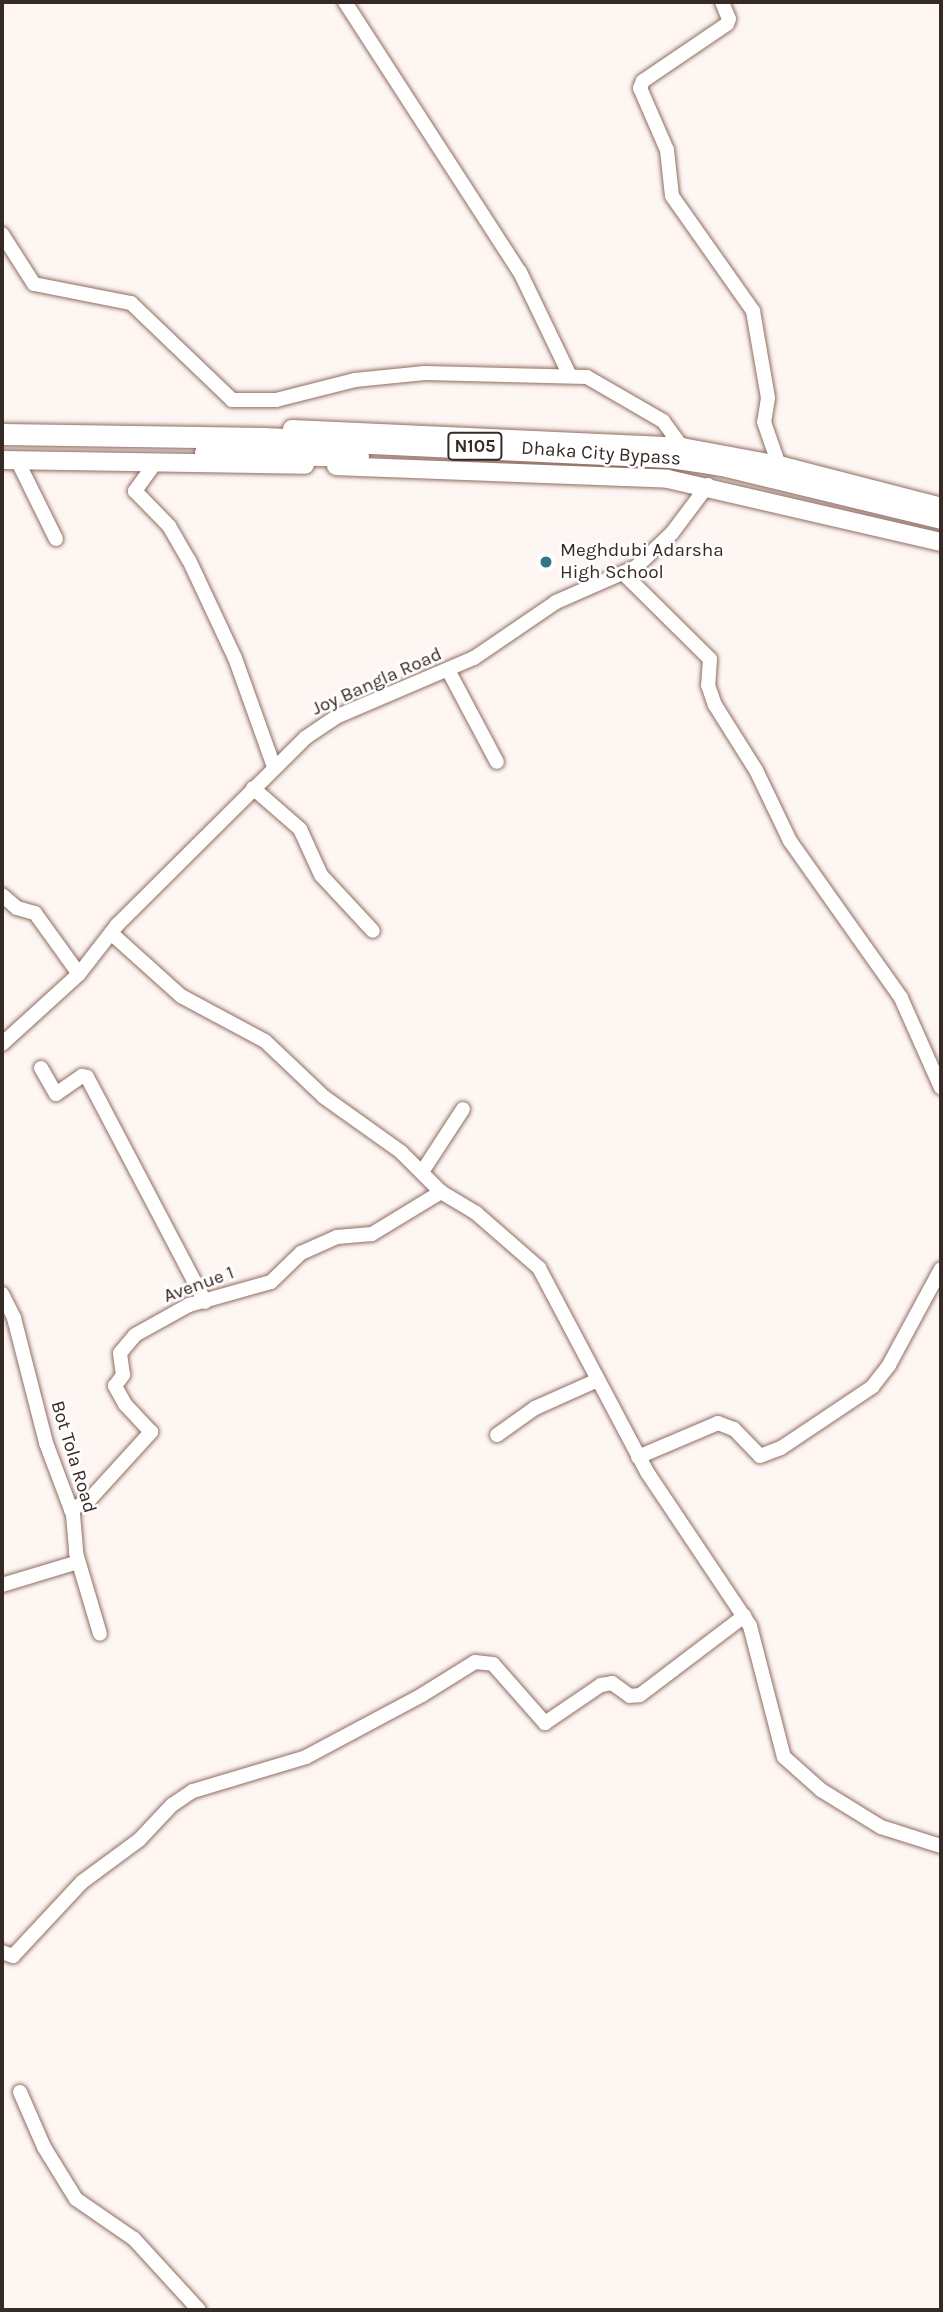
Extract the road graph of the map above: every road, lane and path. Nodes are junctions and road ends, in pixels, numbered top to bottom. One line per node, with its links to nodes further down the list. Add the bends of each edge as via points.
1 (345, 2): 4 (street, via 520,272)
2 (722, 2): 10 (street, via 730,19 727,24 653,74 640,88 667,150 672,196 753,311 767,388 764,422)
3 (2, 234): 4 (street, via 34,284 131,303 232,400 276,400 355,380 425,373)
4 (570, 376): 7 (street, via 607,384 669,426)
5 (2, 426): 7 (main road, via 280,429)
6 (2, 434): 13 (highway, Dhaka City Bypass / N105, via 264,438 670,457 722,465)
7 (682, 447): 10 (main road)
8 (7, 456): 9 (main road); 14 (highway, Dhaka City Bypass / N105, via 666,469 792,493); 15 (street)
9 (156, 462): 11 (main road, via 530,471); 20 (street, via 135,491 169,526 189,560 235,657)
10 (779, 465): 12 (main road)
11 (708, 485): 16 (main road); 17 (street, Joy Bangla Road, via 653,554)
12 (941, 508)
13 (941, 518)
14 (941, 531)
15 (57, 539)
16 (941, 542)
17 (622, 573): 18 (street, Joy Bangla Road, via 556,602 496,646); 28 (street, via 710,659 708,685 715,705 756,770 783,831 901,998)
18 (448, 670): 19 (street); 20 (street, Joy Bangla Road, via 328,722)
19 (497, 762)
20 (274, 767): 21 (street, Joy Bangla Road)
21 (253, 788): 23 (street, via 300,829 321,876); 24 (street, Joy Bangla Road)
22 (2, 895): 25 (street, via 17,908 35,913)
23 (373, 931)
24 (111, 933): 25 (street, Joy Bangla Road); 30 (street, via 181,996 265,1041 324,1097)
25 (79, 974): 26 (street, Joy Bangla Road)
26 (2, 1044)
27 (41, 1068): 34 (street, via 56,1094 87,1077)
28 (941, 1088)
29 (463, 1109): 30 (street)
30 (422, 1172): 31 (street)
31 (441, 1192): 34 (street, Avenue 1, via 372,1234 337,1237 301,1254 271,1282); 35 (street, via 476,1213 539,1268)
32 (941, 1269): 37 (street, via 872,1387 781,1448 760,1456 734,1429 718,1423)
33 (2, 1294): 38 (street, Bot Tola Road, via 14,1318 46,1443)
34 (205, 1302): 38 (street, Avenue 1, via 156,1322 122,1348 123,1375 116,1390 150,1432 90,1499)
35 (598, 1380): 36 (street, via 540,1405); 37 (street)
36 (497, 1435)
37 (638, 1457): 41 (street)
38 (71, 1510): 39 (street, Bot Tola Road)
39 (78, 1562): 40 (street); 42 (street, Bot Tola Road)
40 (2, 1585)
41 (744, 1616): 43 (street, via 784,1757 821,1790 881,1828); 44 (street, via 640,1695 630,1696 612,1683 601,1685 545,1723 494,1664 475,1662 306,1756 193,1791 172,1805 139,1840 82,1882 13,1956)
42 (100, 1634)
43 (941, 1846)
44 (2, 1952)
45 (20, 2092): 46 (street, via 44,2147 76,2199 134,2239)
46 (200, 2310)

